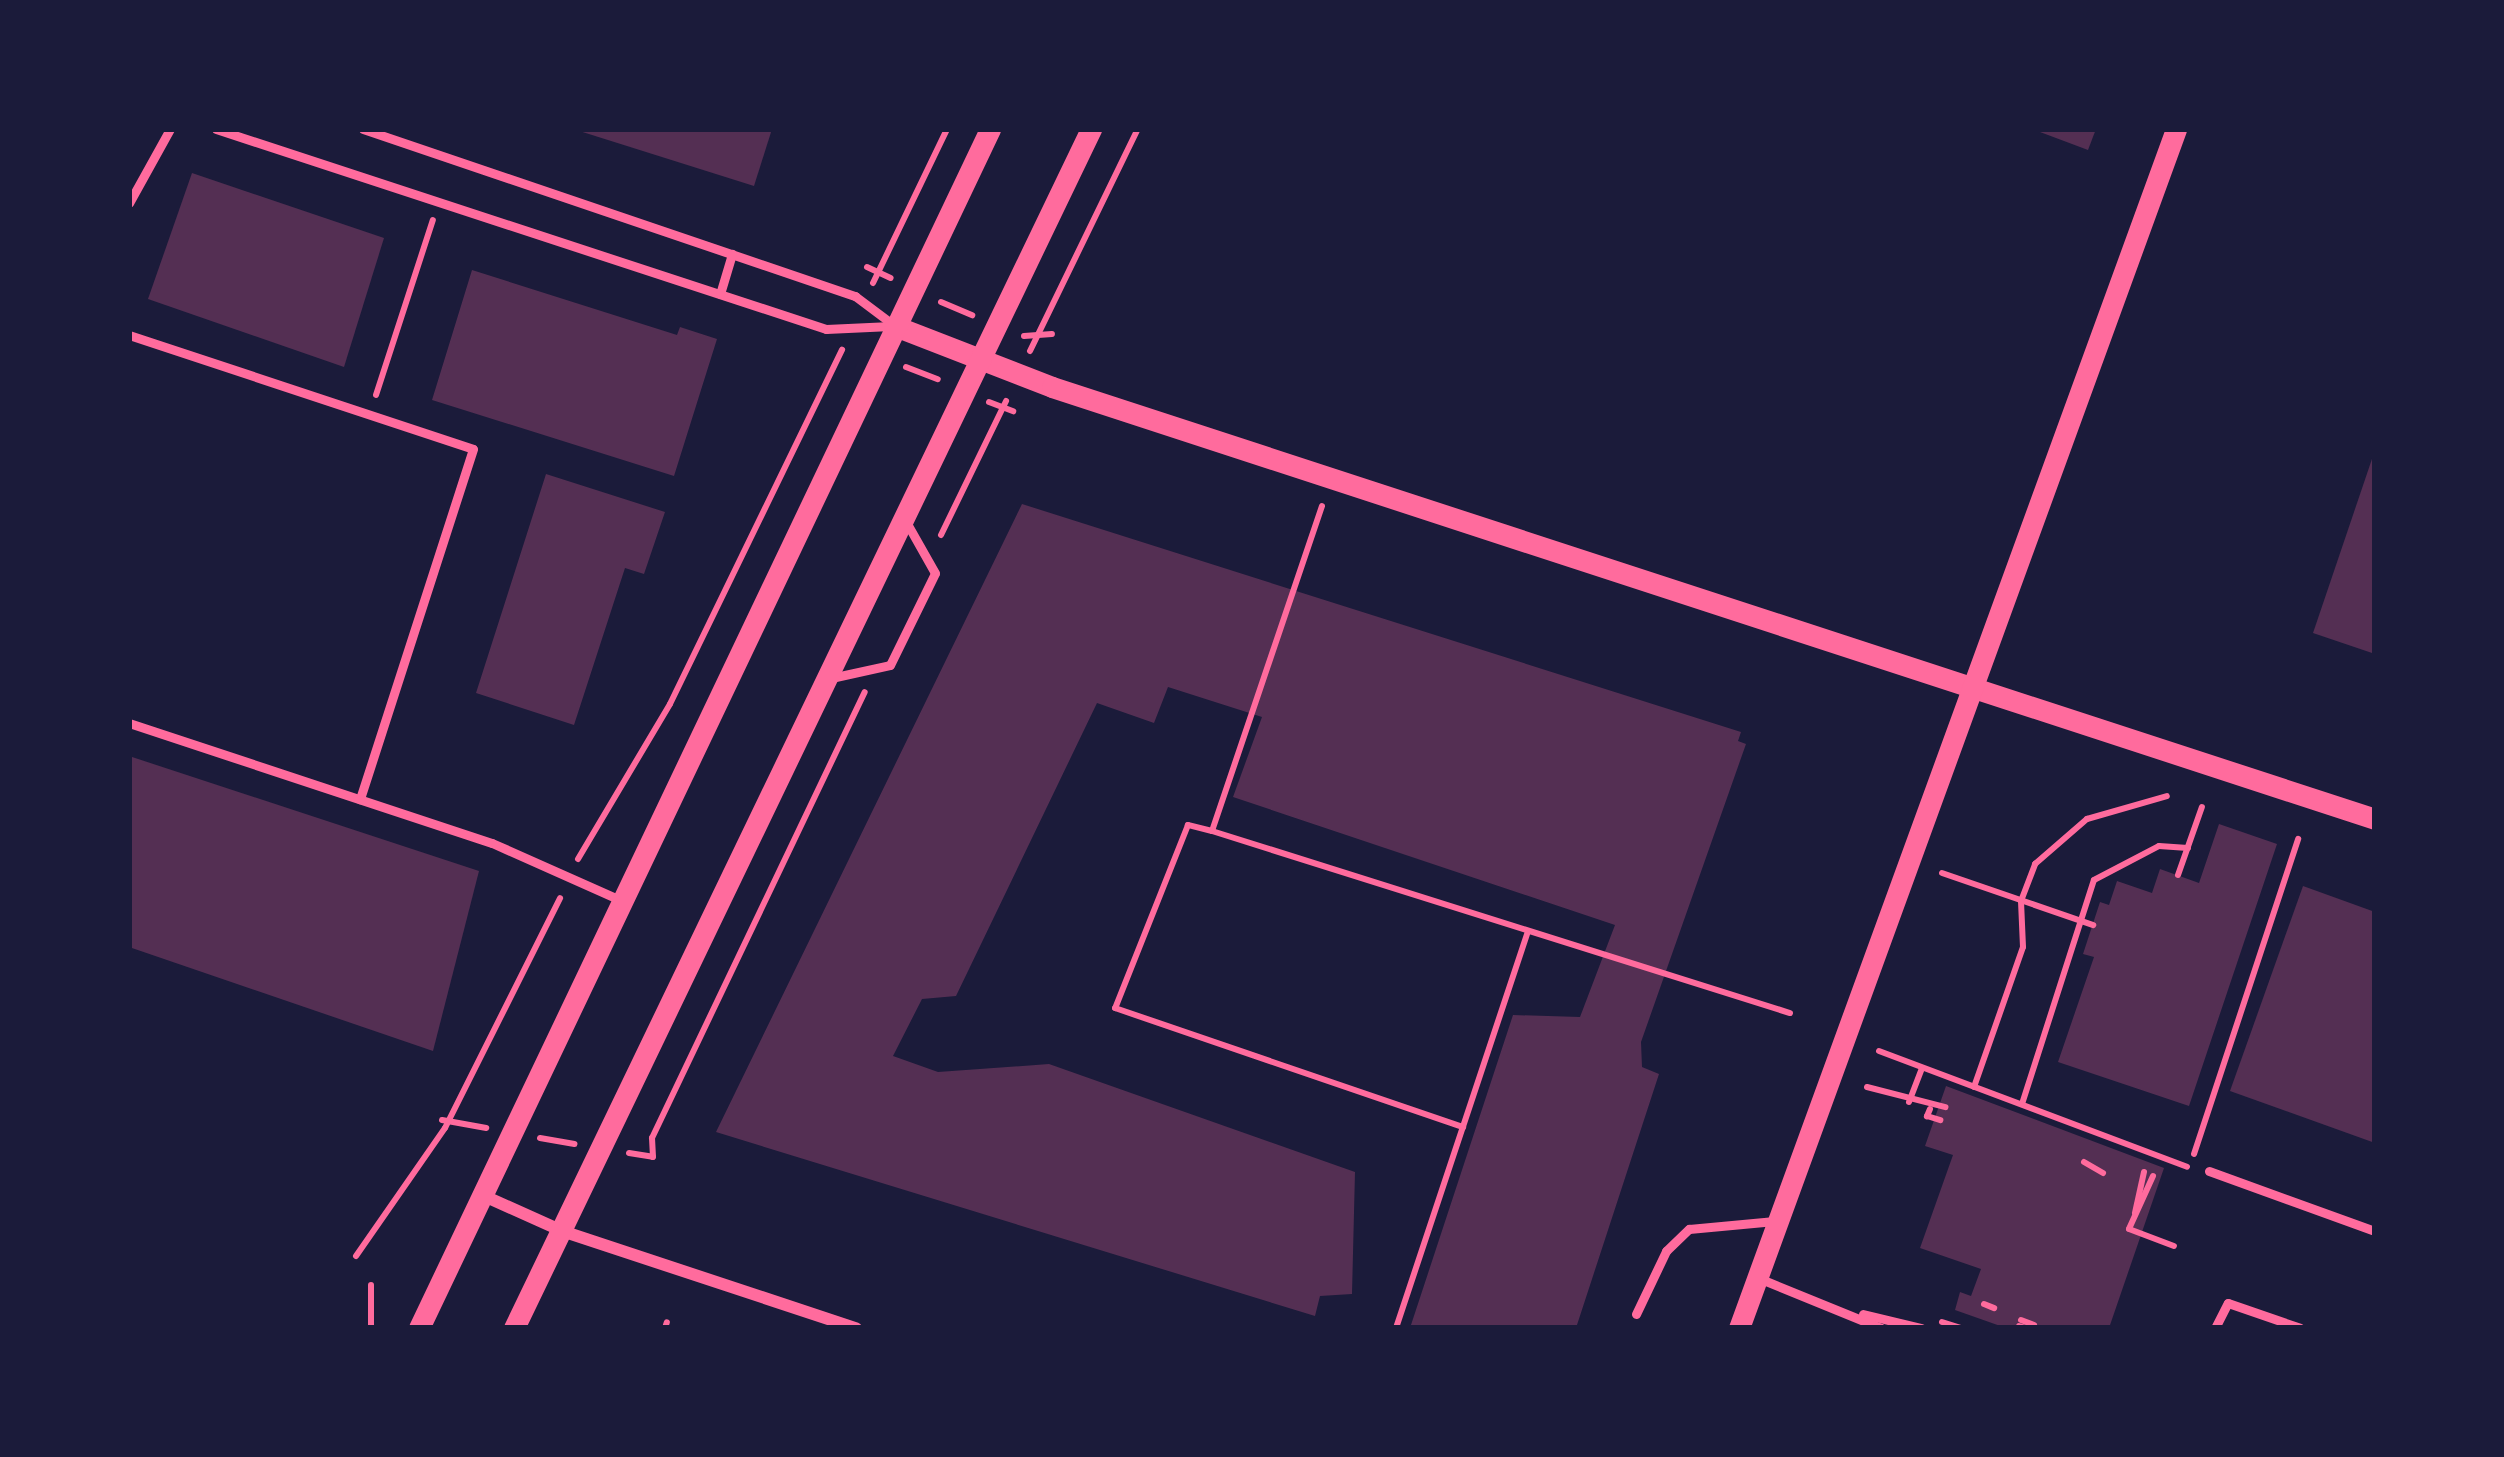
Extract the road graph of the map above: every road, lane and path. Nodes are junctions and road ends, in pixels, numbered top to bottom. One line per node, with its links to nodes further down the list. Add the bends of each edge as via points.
1 (170, 129): 9 (lane)
2 (216, 129): 10 (lane)
3 (363, 129): 11 (lane)
4 (947, 129): 12 (path)
5 (990, 129): 14 (street)
6 (1091, 129): 18 (street)
7 (1138, 129): 16 (path)
8 (2176, 129): 33 (street)
9 (129, 202)
10 (439, 202): 15 (lane); 28 (path)
11 (732, 254): 15 (lane); 17 (lane, via 855,296)
12 (881, 262)
13 (867, 267): 14 (path)
14 (913, 289): 17 (street); 18 (path)
15 (720, 294): 17 (lane, via 838,332)
16 (1046, 316)
17 (895, 326): 21 (street); 23 (street)
18 (996, 326): 19 (path, via 1031,338); 21 (street)
19 (1052, 334)
20 (129, 335): 28 (lane)
21 (981, 361): 25 (street); 33 (street)
22 (824, 365): 23 (path)
23 (876, 367): 25 (path, via 909,367); 46 (street)
24 (830, 375): 42 (path, via 670,704)
25 (966, 392): 26 (path); 30 (street)
26 (1003, 408): 27 (path); 31 (path)
27 (1013, 412)
28 (370, 414): 37 (lane, via 473,448)
29 (1326, 491): 40 (path)
30 (905, 520): 32 (street); 32 (lane, via 935,573 890,665)
31 (942, 533)
32 (831, 678): 65 (street)
33 (1970, 689): 39 (street); 71 (street)
34 (863, 697): 65 (path, via 652,1138 653,1157)
35 (129, 723): 37 (lane)
36 (2167, 796): 47 (path, via 2069,829 2035,864)
37 (360, 799): 46 (lane, via 522,854)
38 (2202, 807): 43 (path)
39 (2375, 819)
40 (1212, 831): 51 (path); 63 (path, via 1188,824 1115,1008)
41 (2298, 838): 58 (path, via 2188,1172)
42 (587, 841)
43 (2188, 848): 45 (path); 49 (path, via 2158,846 2105,872)
44 (1942, 873): 47 (path)
45 (2178, 875)
46 (620, 900): 64 (street)
47 (2021, 901): 49 (path); 56 (path, via 2023,947)
48 (551, 917): 61 (path, via 464,1094)
49 (2079, 920): 50 (path); 58 (path)
50 (2092, 925)
51 (1528, 931): 52 (path); 63 (path)
52 (1790, 1012)
53 (1879, 1051): 54 (path)
54 (1922, 1068): 56 (path); 57 (path)
55 (1867, 1087): 57 (path)
56 (1974, 1087): 58 (path)
57 (1909, 1102): 60 (path)
58 (2021, 1105)
59 (1945, 1106): 60 (path, via 1933,1102)
60 (1930, 1109): 62 (path, via 1928,1116)
61 (442, 1120): 64 (path); 75 (path, via 445,1128)
62 (1940, 1120)
63 (1463, 1127): 87 (path)
64 (510, 1132): 65 (path); 70 (street)
65 (602, 1150): 72 (street)
66 (2084, 1162): 68 (path)
67 (2209, 1171): 73 (lane)
68 (2103, 1172)
69 (2149, 1174): 74 (path, via 2129,1229)
70 (481, 1194): 72 (street); 84 (street)
71 (1775, 1221): 76 (street); 81 (lane, via 1689,1229 1666,1251)
72 (562, 1231): 85 (street); 86 (street)
73 (2375, 1231)
74 (2174, 1246)
75 (356, 1256)
76 (1756, 1277): 80 (lane); 88 (street)
77 (371, 1285): 83 (path)
78 (1984, 1304): 79 (path)
79 (1994, 1308)
80 (1858, 1313): 89 (lane); 90 (lane)
81 (1636, 1314)
82 (1939, 1321): 91 (path)
83 (370, 1328)
84 (418, 1328)
85 (514, 1328)
86 (856, 1328)
87 (1396, 1328)
88 (1739, 1328)
89 (1881, 1328)
90 (1921, 1328)
91 (1961, 1328)
92 (2215, 1328): 93 (lane, via 2228,1304)
93 (2300, 1328)

